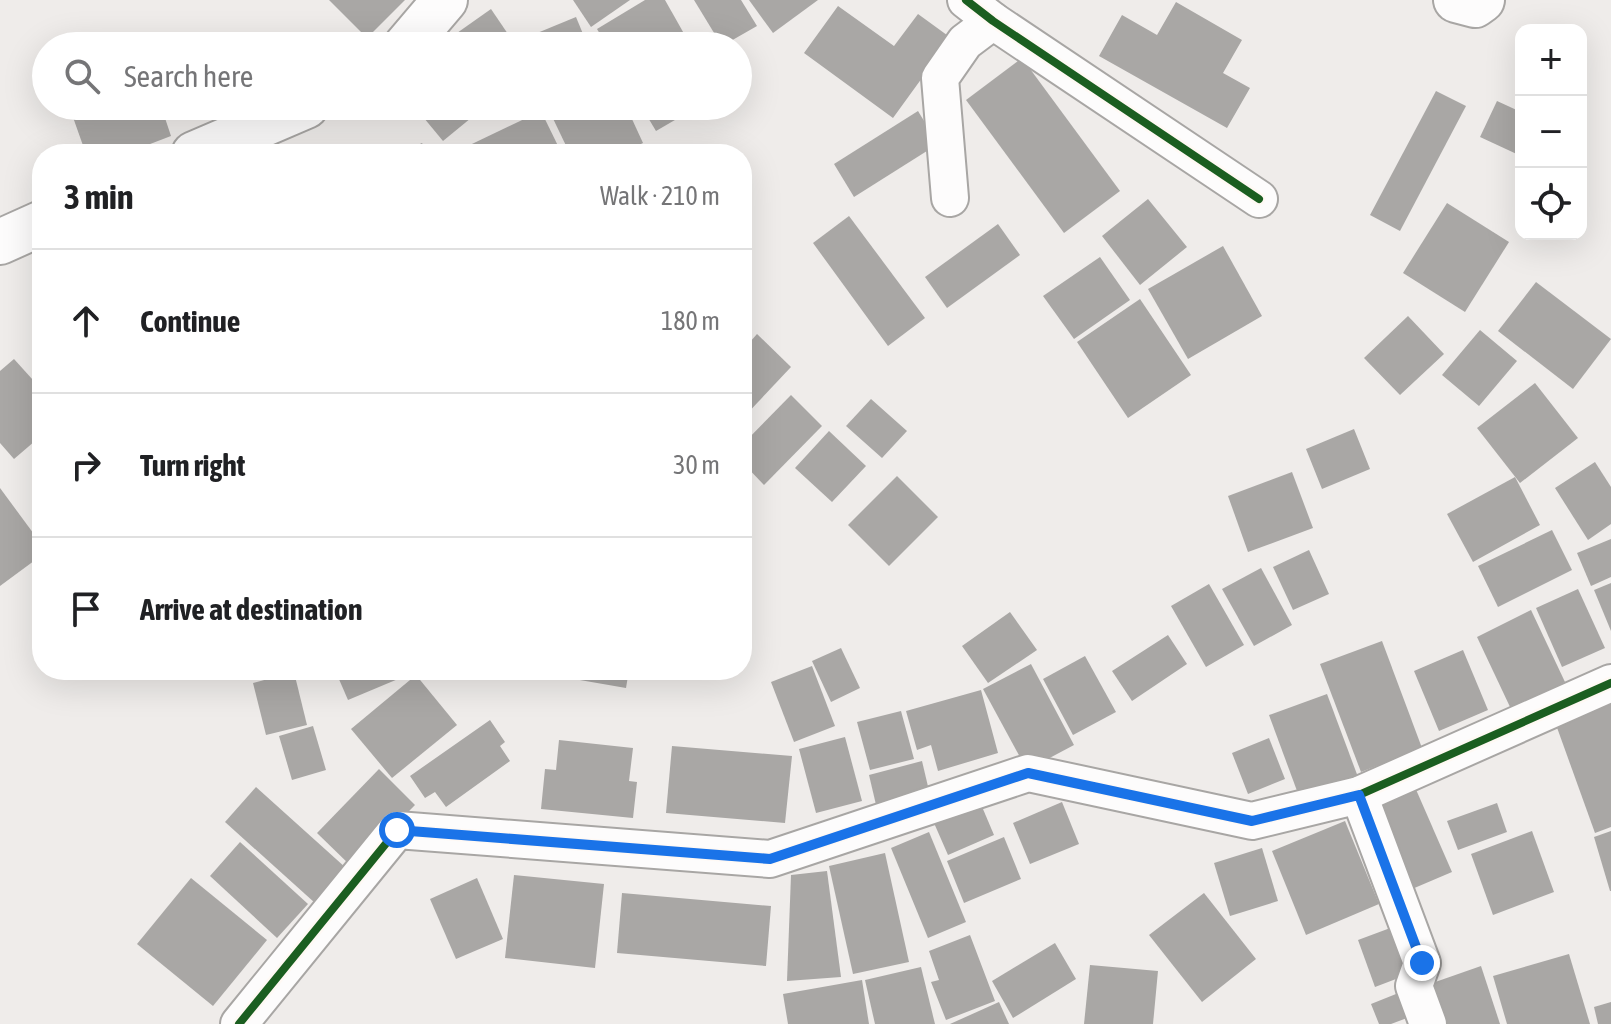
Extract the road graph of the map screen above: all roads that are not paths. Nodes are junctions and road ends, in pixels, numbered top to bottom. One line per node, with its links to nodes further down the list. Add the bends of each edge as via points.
1 (445, 0): 5 (street)
2 (1456, 0): 3 (street, via 1475,5)
3 (1482, 0)
4 (979, 10): 8 (street, via 940,78); 9 (street)
5 (418, 32)
6 (273, 120): 7 (street)
7 (217, 144)
8 (950, 198)
9 (1259, 199)
10 (32, 228): 11 (street)
11 (0, 242)
12 (1611, 683): 13 (street)
13 (1359, 795): 14 (street, via 1252,821 1028,773 770,859 397,830); 15 (street, via 1422,963 1414,986)
14 (239, 1024)
15 (1428, 1024)

